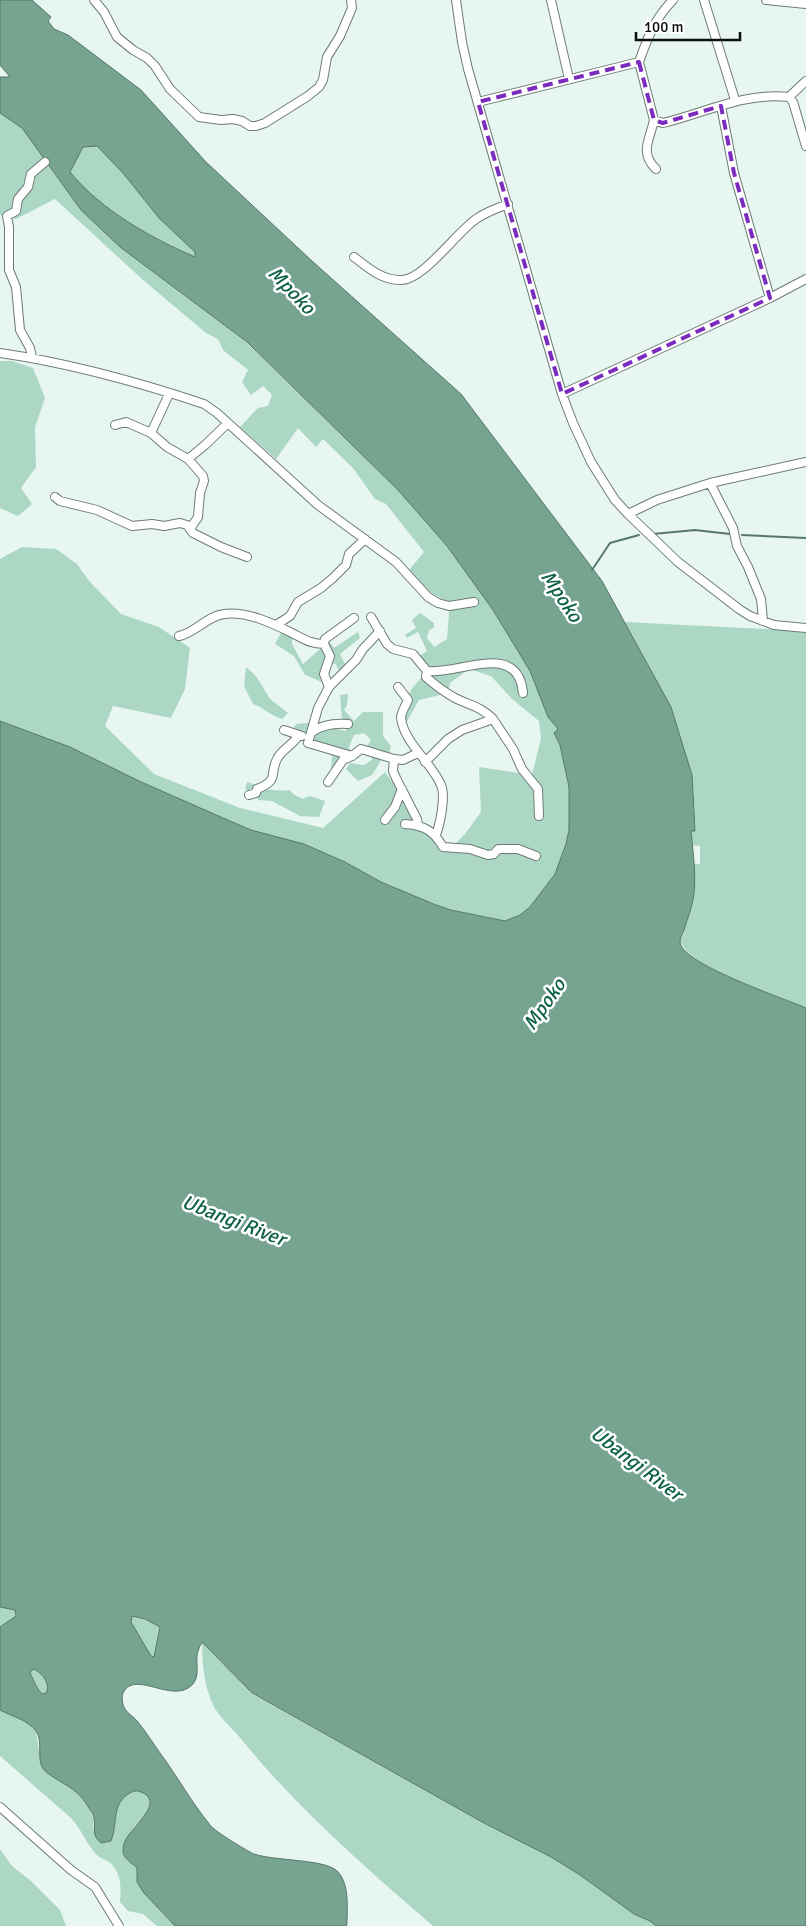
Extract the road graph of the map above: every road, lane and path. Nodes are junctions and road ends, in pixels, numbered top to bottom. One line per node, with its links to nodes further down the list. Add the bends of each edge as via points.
1 (94, 0): 2 (street, via 117,37 147,58 170,89 200,117 233,119 256,126 266,123 319,87 327,57 352,8)
2 (351, 0)
3 (456, 0): 14 (street, via 462,42)
4 (551, 0): 10 (street)
5 (672, 0): 9 (street, via 648,34)
6 (704, 0): 13 (street)
7 (766, 0): 8 (street)
8 (806, 4)
9 (639, 62): 10 (street); 16 (street)
10 (569, 79): 14 (street)
11 (806, 82): 12 (street)
12 (789, 97): 13 (street); 17 (street)
13 (735, 100): 15 (street)
14 (478, 102): 20 (street)
15 (721, 106): 16 (street, via 663,123); 23 (street, via 734,173)
16 (654, 120): 19 (street, via 647,152)
17 (806, 146)
18 (45, 162): 25 (street, via 31,174 28,187 18,199 16,211 7,216 9,270 16,287 20,330)
19 (656, 169)
20 (508, 204): 21 (street, via 475,220 426,268 404,280 372,272); 27 (street)
21 (354, 257)
22 (806, 279): 23 (street)
23 (770, 298): 27 (street)
24 (0, 353): 25 (street)
25 (32, 357): 26 (street, via 92,370)
26 (169, 394): 28 (street, via 204,404); 30 (street)
27 (562, 394): 35 (street, via 591,462)
28 (228, 423): 31 (street); 37 (street, via 318,506)
29 (115, 425): 30 (street, via 126,422)
30 (151, 433): 31 (street)
31 (188, 459): 36 (street, via 204,481 198,517)
32 (806, 462): 33 (street)
33 (710, 483): 35 (street, via 657,500); 42 (street, via 733,528 736,546 761,599)
34 (55, 498): 36 (street, via 97,510 132,526 180,523)
35 (628, 514): 42 (street, via 678,562 739,609)
36 (190, 529): 38 (street)
37 (365, 539): 39 (street, via 396,562 428,597 438,603 449,606); 43 (street, via 349,554 346,565 333,578 298,602 290,616)
38 (247, 557)
39 (474, 602)
40 (371, 617): 45 (street)
41 (354, 618): 47 (street, via 325,639)
42 (762, 621): 44 (street)
43 (276, 625): 46 (street, via 243,615 224,614); 47 (street, via 313,644)
44 (806, 628)
45 (380, 631): 48 (street, via 387,644 393,649 414,654); 49 (street)
46 (179, 636)
47 (324, 644): 49 (street, via 330,656 324,674)
48 (426, 671): 51 (street, via 483,663 502,665 513,668 520,675); 52 (street, via 426,677 436,687 477,706)
49 (329, 687): 55 (street)
50 (398, 688): 57 (street, via 408,700 401,716)
51 (523, 693)
52 (492, 719): 60 (street, via 448,739); 64 (street, via 538,789)
53 (348, 724): 55 (street, via 319,727)
54 (284, 730): 56 (street)
55 (310, 735): 56 (street); 58 (street, via 308,743)
56 (298, 736): 63 (street, via 276,760 273,778 256,793)
57 (418, 753): 59 (street, via 403,760); 60 (street)
58 (352, 756): 59 (street, via 361,748); 61 (street, via 343,760)
59 (394, 759): 62 (street, via 393,770)
60 (425, 762): 68 (street, via 442,785)
61 (328, 782)
62 (402, 789): 65 (street, via 395,807); 67 (street)
63 (249, 794)
64 (539, 816)
65 (385, 820)
66 (405, 824): 67 (street)
67 (418, 825): 68 (street)
68 (436, 835): 69 (street, via 443,847 470,849 488,855 498,849 518,849)
69 (536, 856)
70 (0, 1807): 71 (street, via 95,1887)
71 (120, 1926)

